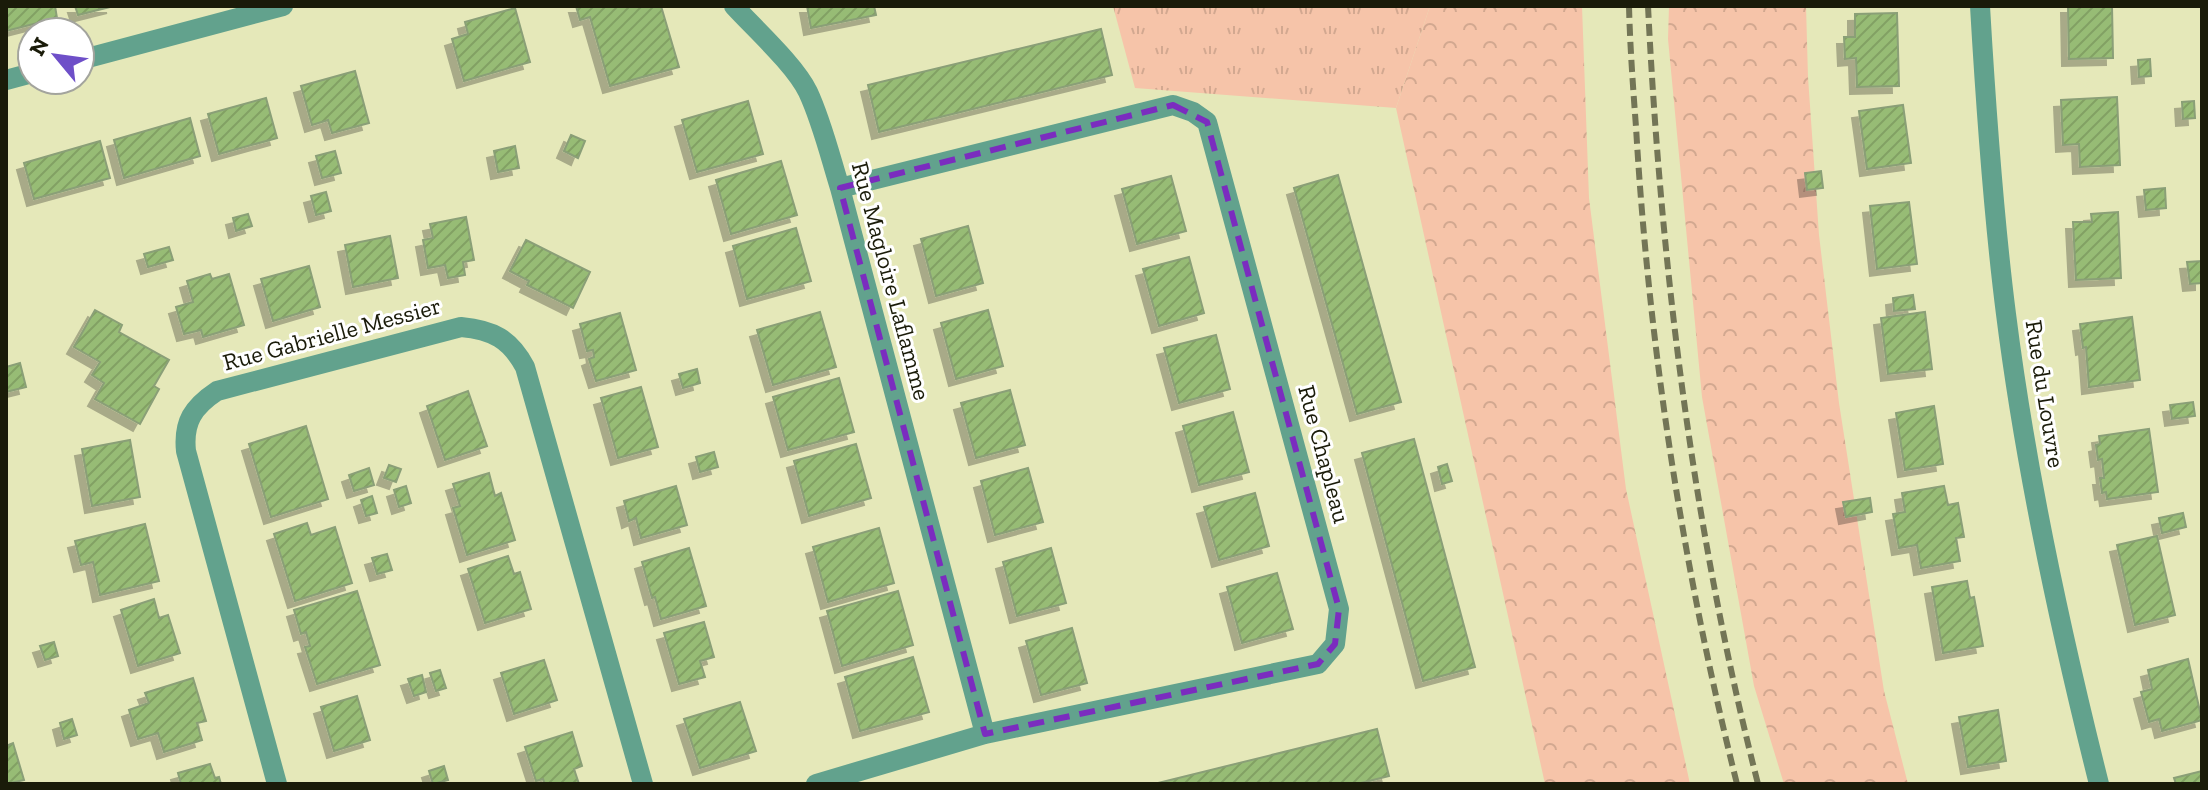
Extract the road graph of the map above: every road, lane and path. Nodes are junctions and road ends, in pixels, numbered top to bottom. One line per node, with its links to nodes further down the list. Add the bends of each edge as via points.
1 (283, 6): 4 (street)
2 (734, 6): 5 (street, Rue Magloire Laflamme, via 807,90)
3 (1980, 6): 10 (street, Rue du Louvre, via 1996,228 2019,402 2057,611)
4 (96, 56)
5 (840, 188): 6 (street, Rue Magloire Laflamme); 6 (street, Rue Chapleau, via 1173,105 1207,122 1339,609 1335,644 1318,664)
6 (985, 734): 9 (street, Rue Chapleau)
7 (277, 784): 8 (street, Rue Gabrielle Messier, via 186,451 184,433 190,418 217,391 461,327 483,329 500,338 517,351 525,367)
8 (643, 784)
9 (816, 784)
10 (2099, 784)

